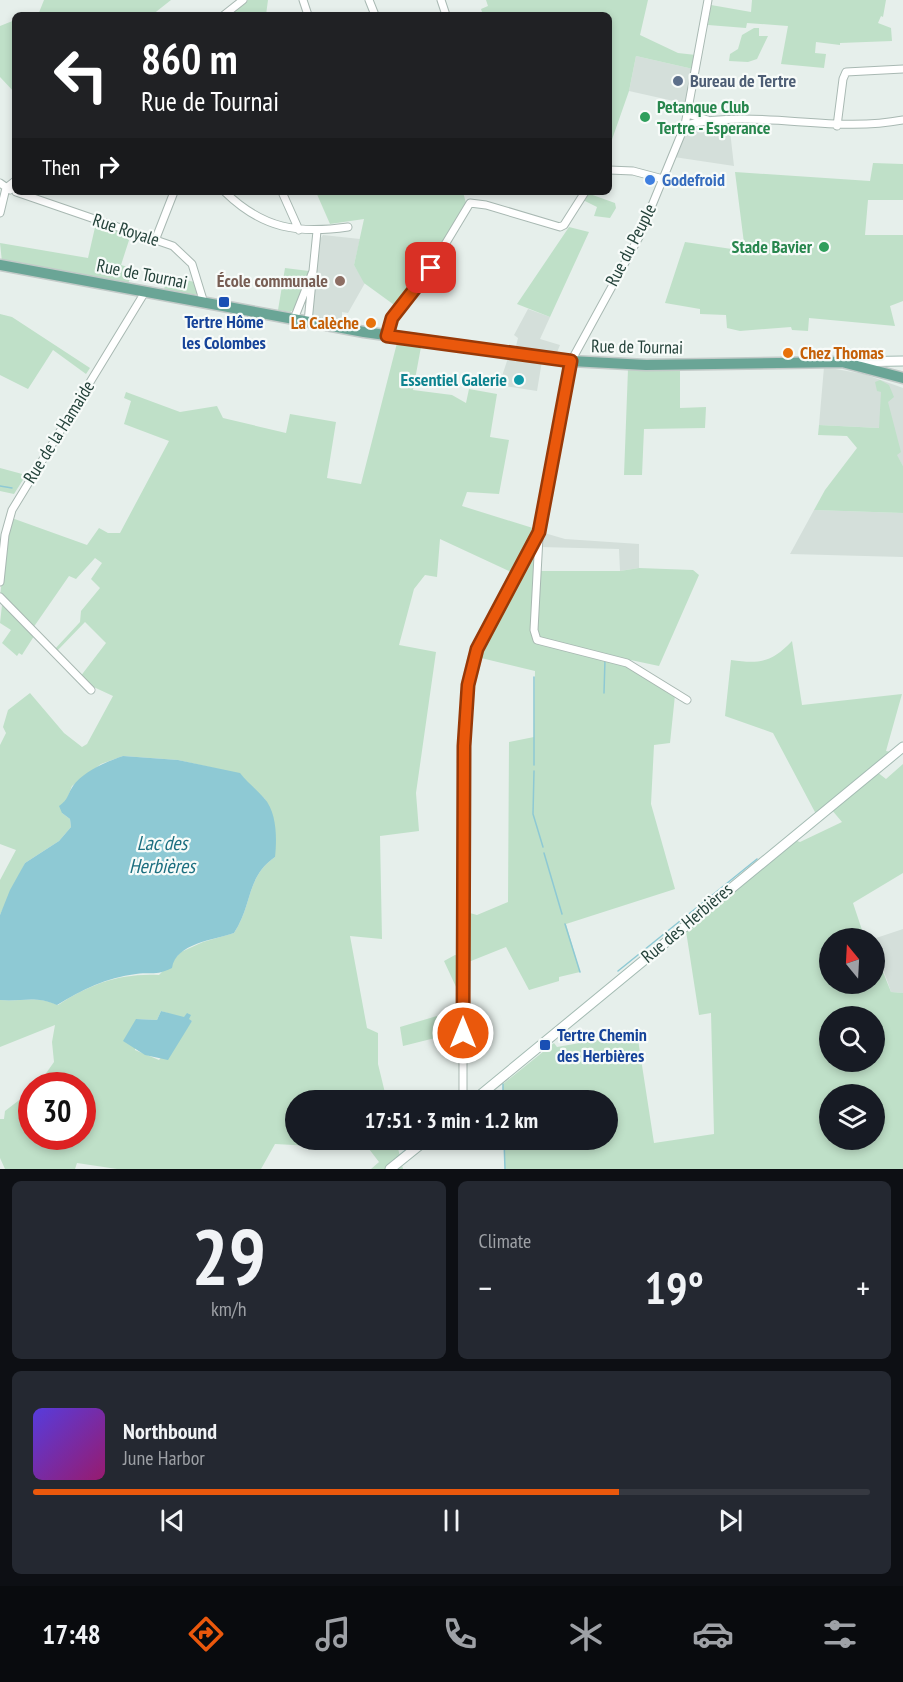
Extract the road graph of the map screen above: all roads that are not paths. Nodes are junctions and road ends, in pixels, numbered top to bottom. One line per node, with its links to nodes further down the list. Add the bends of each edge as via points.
1 (243, 0): 3 (street)
2 (708, 0): 5 (street, Rue du Peuple)
3 (229, 12)
4 (903, 69): 9 (street, via 846,72)
5 (687, 114): 7 (street); 8 (street, Rue du Peuple)
6 (903, 120): 9 (street)
7 (710, 121): 8 (street); 9 (street, via 767,119)
8 (685, 125): 11 (street, Rue du Peuple)
9 (837, 126)
10 (612, 171): 11 (street, via 633,171)
11 (663, 179): 30 (street, Rue du Peuple, via 639,237)
12 (3, 185): 18 (street)
13 (24, 195): 22 (street, Rue Royale)
14 (173, 195): 22 (street)
15 (229, 195): 20 (street, via 256,217)
16 (283, 195): 20 (street)
17 (583, 195): 29 (street, via 560,227 470,203 420,285 392,318)
18 (0, 213)
19 (348, 227): 21 (street)
20 (299, 230): 21 (street)
21 (317, 231): 24 (street)
22 (156, 238): 26 (street, Rue Royale, via 185,255 194,269)
23 (0, 265): 25 (main road, Rue de Tournai)
24 (313, 271): 27 (street); 28 (street)
25 (145, 292): 26 (main road, Rue de Tournai); 37 (street, Rue de la Hamaide, via 12,510)
26 (204, 303): 27 (main road, Rue de Tournai)
27 (294, 319): 28 (main road, Rue de Tournai)
28 (308, 322): 29 (main road, Rue de Tournai)
29 (387, 336): 30 (main road, Rue de Tournai)
30 (571, 361): 33 (main road, Rue de Tournai, via 646,365); 36 (street, Rue du Peuple)
31 (903, 361): 32 (street, Rue de Tournai)
32 (842, 362): 33 (main road, Rue de Tournai); 34 (main road, Rue de Tournai)
33 (814, 363): 35 (main road, Rue de Tournai, via 870,373)
34 (903, 378)
35 (903, 386)
36 (539, 532): 40 (street, via 534,630 537,640 627,663); 42 (street, via 477,649 468,685 464,746)
37 (0, 582)
38 (0, 597): 39 (street)
39 (91, 690)
40 (687, 700)
41 (903, 747): 43 (street, Rue des Herbières)
42 (463, 1090)
43 (485, 1090)
44 (414, 1150): 45 (street)
45 (390, 1169)

